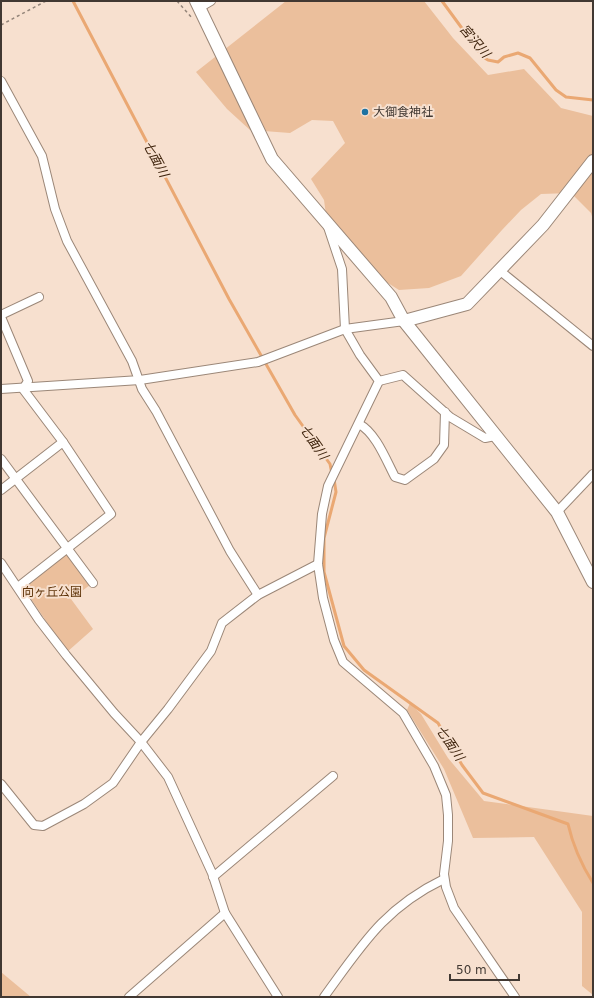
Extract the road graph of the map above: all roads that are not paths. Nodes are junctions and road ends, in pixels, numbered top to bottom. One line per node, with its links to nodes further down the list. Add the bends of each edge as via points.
1 (211, 1): 2 (street)
2 (197, 5): 5 (street, via 272,159)
3 (1, 81): 12 (street, via 42,156 55,209 67,241)
4 (593, 161): 6 (street, via 542,225)
5 (326, 222): 9 (street, via 391,297); 10 (street, via 342,269)
6 (500, 270): 9 (street, via 467,304); 11 (street)
7 (39, 297): 8 (street)
8 (1, 316): 15 (street, via 28,381)
9 (404, 321): 10 (street); 18 (street)
10 (345, 329): 12 (street, via 258,362); 13 (street)
11 (593, 346)
12 (140, 380): 15 (street); 31 (street, via 142,389 230,551)
13 (379, 380): 16 (street, via 403,375); 17 (street)
14 (1, 388): 15 (street)
15 (23, 389): 19 (street)
16 (445, 412): 17 (street, via 444,445 434,460 405,480 395,477 377,443 364,427); 18 (street, via 485,438)
17 (358, 424): 27 (street, via 330,482 322,514)
18 (495, 436): 24 (street)
19 (63, 442): 22 (street); 25 (street, via 111,514)
20 (1, 459): 22 (street)
21 (593, 474): 24 (street)
22 (15, 479): 23 (street); 25 (street)
23 (1, 490)
24 (557, 512): 28 (street)
25 (67, 548): 29 (street); 30 (street)
26 (1, 563): 30 (street)
27 (318, 564): 31 (street); 36 (street, via 323,598 334,640 343,662 403,713 434,766 446,795 448,841)
28 (593, 582)
29 (93, 583)
30 (18, 587): 32 (street, via 66,655)
31 (258, 595): 32 (street, via 222,623 211,651)
32 (141, 742): 34 (street, via 113,783 84,804 44,826 34,825); 35 (street, via 168,776)
33 (333, 776): 35 (street)
34 (1, 784)
35 (213, 876): 37 (street)
36 (444, 879): 40 (street, via 406,901 386,917); 41 (street, via 454,908)
37 (225, 913): 38 (street); 39 (street)
38 (129, 997)
39 (278, 997)
40 (324, 997)
41 (515, 997)

